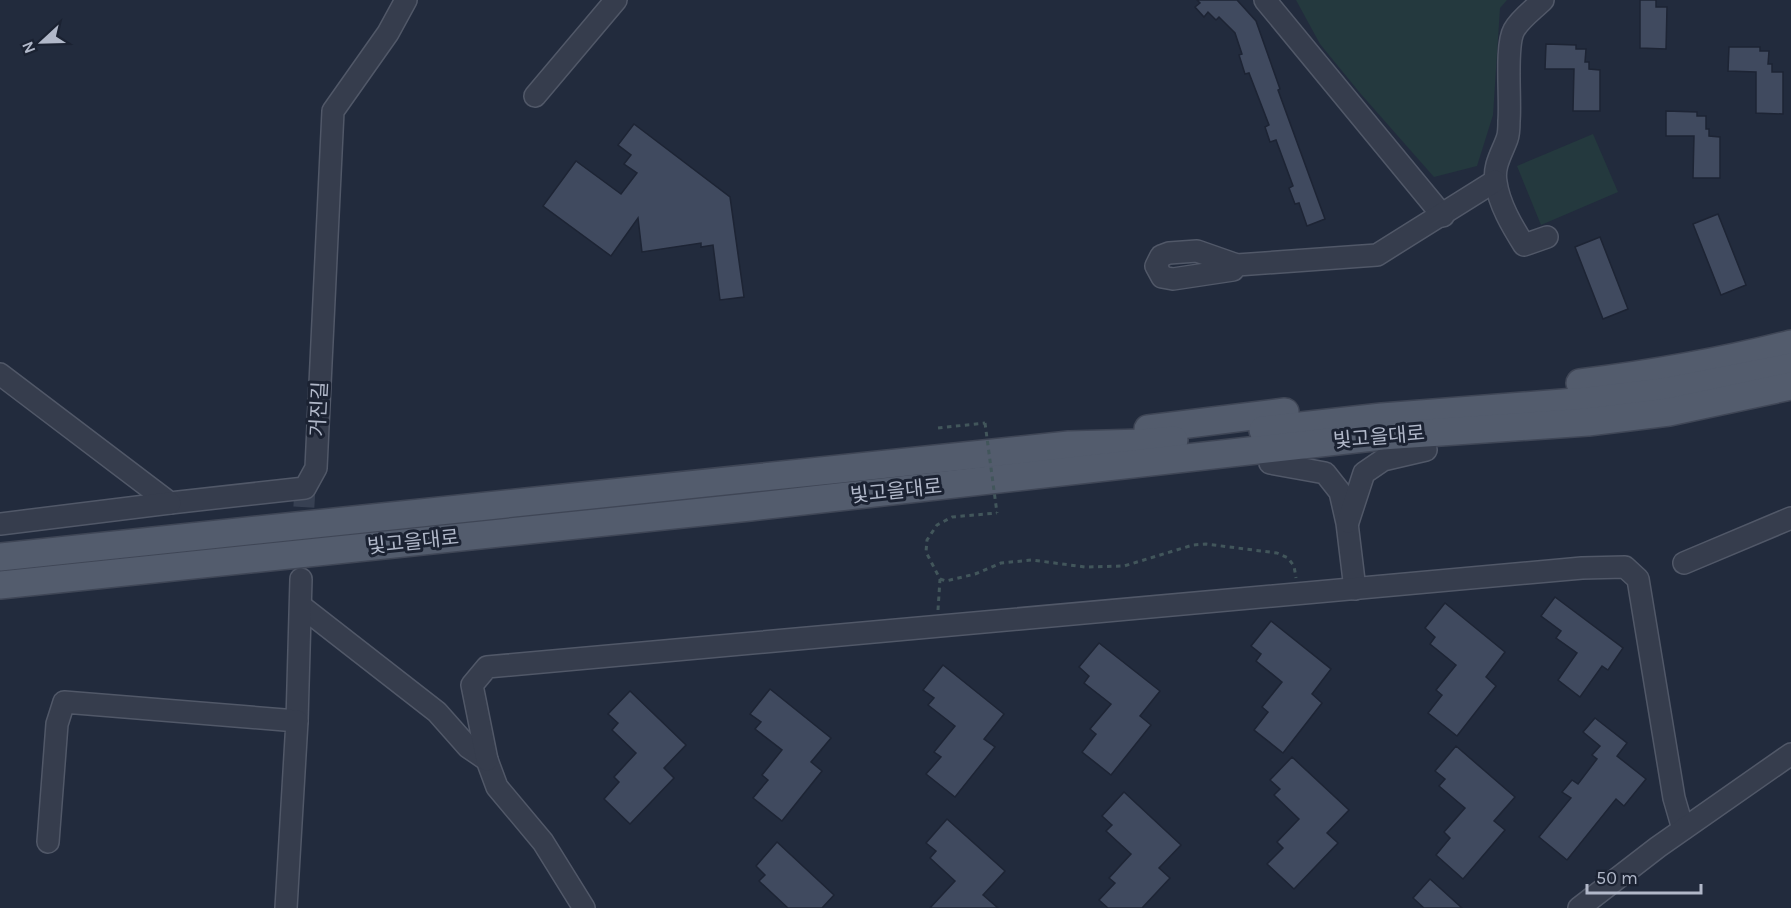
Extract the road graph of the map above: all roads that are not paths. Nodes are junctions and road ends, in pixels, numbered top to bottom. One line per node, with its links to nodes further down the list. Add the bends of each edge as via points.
1 (406, 0): 19 (street, 거진길, via 388,33 333,111 316,468 305,488)
2 (616, 0): 5 (street)
3 (1265, 0): 7 (street)
4 (1543, 0): 6 (street, via 1513,31 1510,118)
5 (535, 96)
6 (1495, 181): 7 (street); 8 (street, via 1514,231 1524,245)
7 (1443, 216): 9 (street, via 1377,255)
8 (1547, 237)
9 (1237, 266)
10 (1791, 344): 15 (main road, via 1660,373 1560,386 1373,401 1140,430)
11 (1791, 367): 15 (main road, 빛고을대로, via 1663,392 1588,401 1382,417 1142,443)
12 (0, 374): 19 (street)
13 (1791, 386): 18 (main road, 빛고을대로, via 1669,412 1588,422 1382,436)
14 (1791, 405): 16 (main road, via 1663,430)
15 (1069, 445): 24 (main road, 빛고을대로)
16 (1426, 450): 17 (main road); 21 (street, via 1383,460 1364,473)
17 (1270, 463): 18 (main road, via 1147,474); 21 (street, via 1325,473 1340,492)
18 (1073, 472): 27 (main road, 빛고을대로)
19 (170, 503): 22 (street)
20 (1791, 518): 26 (street)
21 (1347, 523): 30 (street)
22 (0, 524)
23 (0, 542): 24 (main road)
24 (93, 547): 25 (main road, 빛고을대로)
25 (0, 557)
26 (1684, 563)
27 (98, 574): 29 (main road, 빛고을대로); 31 (main road)
28 (301, 579): 32 (street)
29 (0, 585)
30 (1355, 589): 35 (street, via 487,667 472,685); 36 (street, via 1625,567 1638,579 1674,798)
31 (0, 602)
32 (301, 606): 33 (street); 35 (street, via 437,712 468,747)
33 (297, 721): 37 (street, via 63,702 57,724); 38 (street)
34 (1791, 753): 36 (street)
35 (487, 760): 39 (street, via 497,787 543,842)
36 (1683, 829): 40 (street)
37 (48, 842)
38 (286, 908)
39 (584, 908)
40 (1579, 908)

